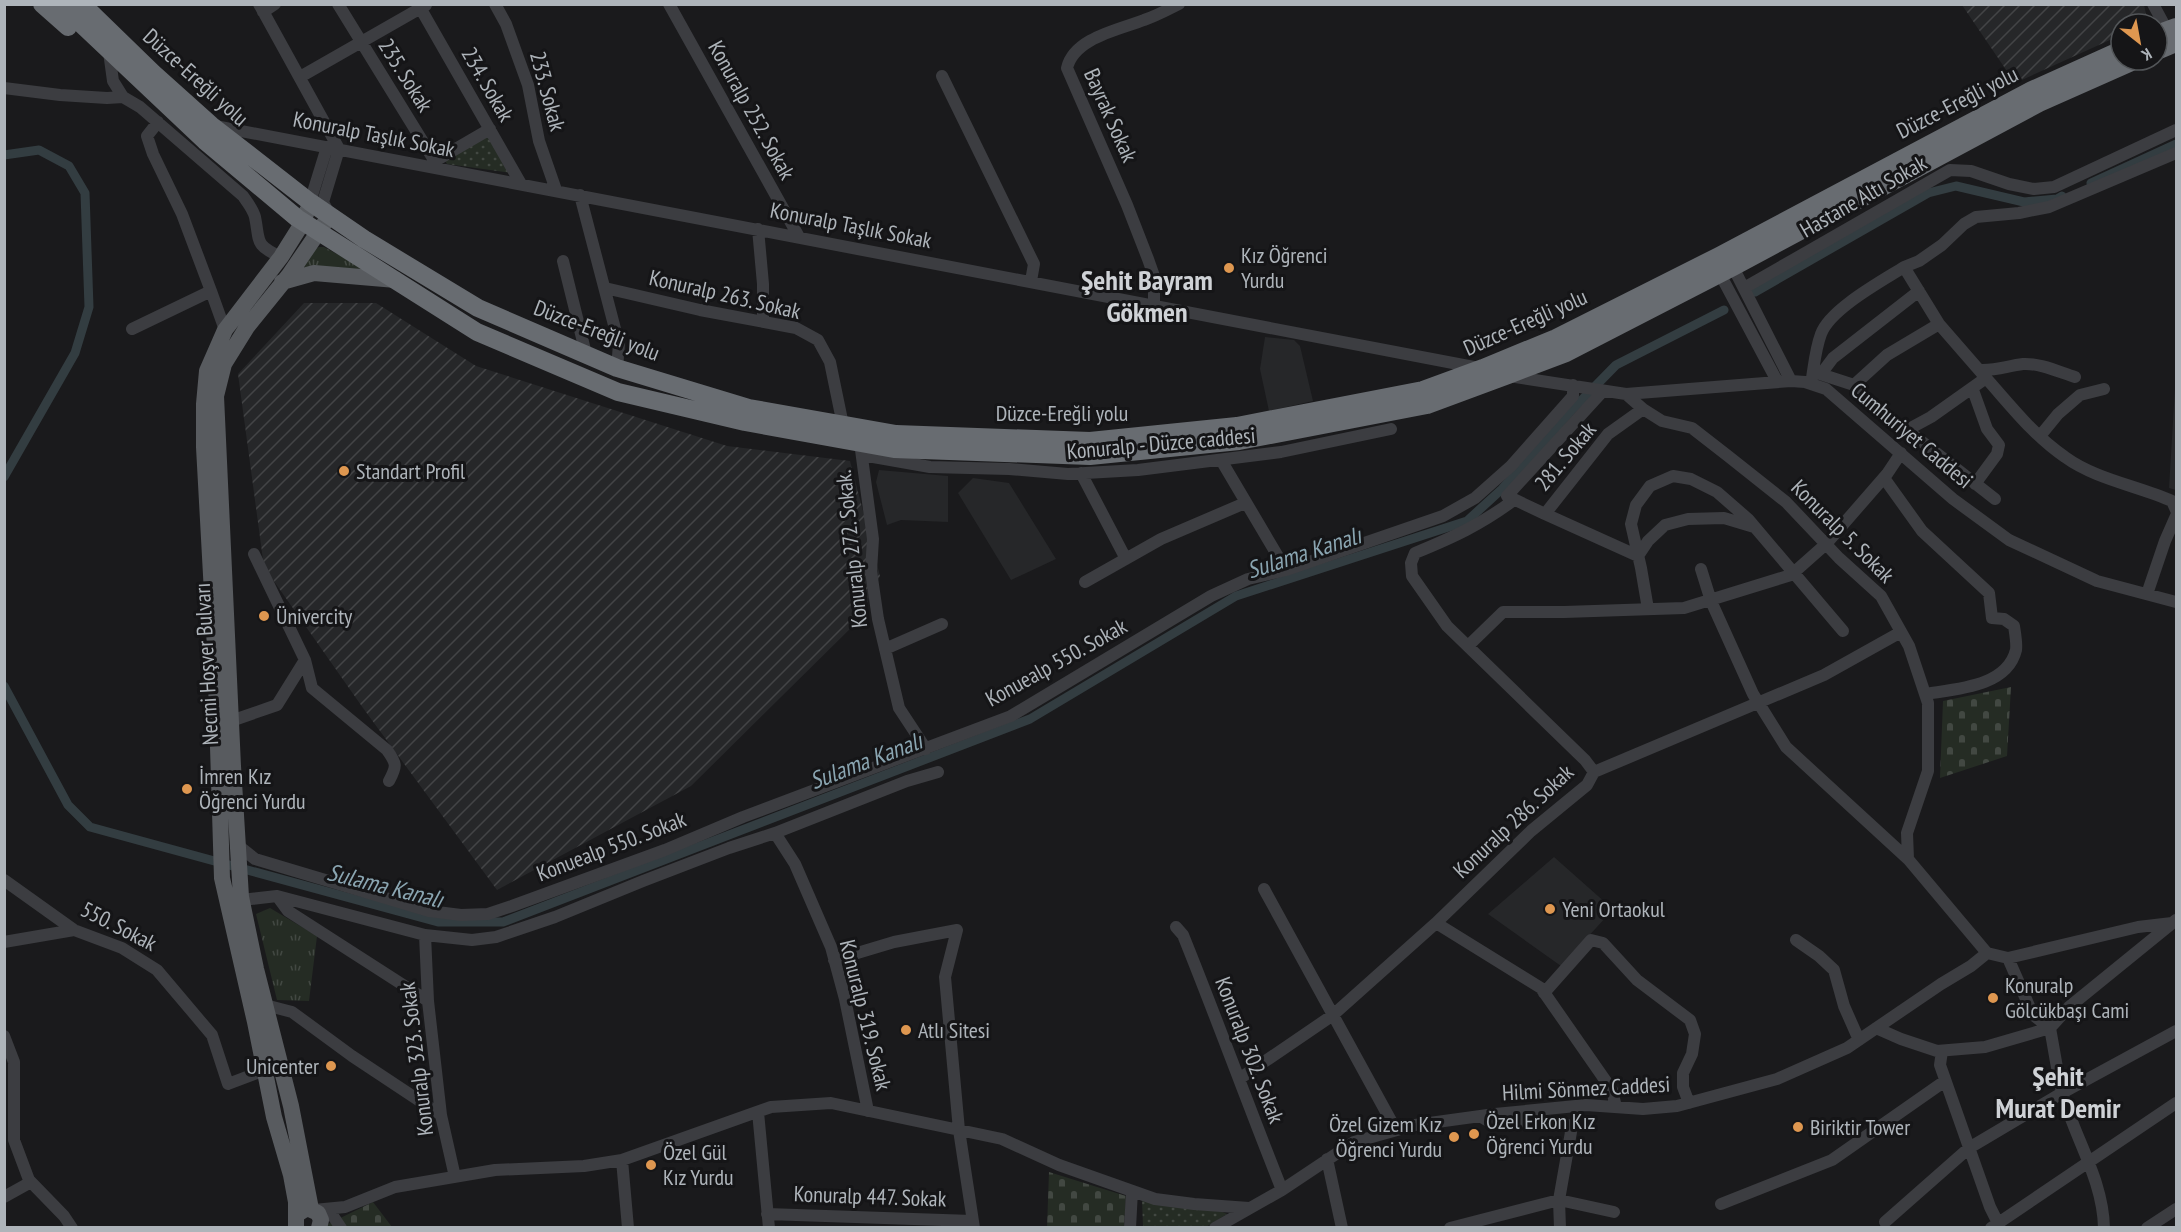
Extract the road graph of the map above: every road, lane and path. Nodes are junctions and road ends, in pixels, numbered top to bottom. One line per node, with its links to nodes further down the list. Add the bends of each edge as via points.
1 (42, 4): 13 (highway)
2 (60, 4): 13 (highway)
3 (82, 4): 20 (highway, Düzce-Ereğli yolu)
4 (275, 4): 10 (street)
5 (338, 4): 11 (street, 235. Sokak)
6 (495, 4): 27 (street, 233. Sokak, via 528,85 539,141)
7 (669, 4): 33 (street, Konuralp 252. Sokak)
8 (1179, 4): 45 (street, Bayrak Sokak, via 1081,47 1069,58 1067,68 1154,276)
9 (422, 6): 11 (street); 21 (street, 234. Sokak)
10 (261, 8): 16 (street)
11 (361, 42): 16 (street); 25 (street, 235. Sokak)
12 (2109, 55): 36 (highway, Düzce-Ereğli yolu, via 2032,90)
13 (110, 59): 18 (street, via 113,81); 31 (highway, Düzce-Ereğli yolu)
14 (2109, 72): 36 (highway, Düzce-Ereğli yolu, via 2039,103)
15 (942, 76): 39 (street, via 1034,264)
16 (300, 77): 23 (street)
17 (4, 88): 18 (street)
18 (123, 97): 19 (street)
19 (158, 122): 34 (street, via 243,196 255,214 256,235 265,250); 43 (street, via 147,136)
20 (211, 125): 23 (street, Konuralp Taşlık Sokak); 29 (highway, Düzce-Ereğli yolu)
21 (490, 129): 25 (street); 26 (street, 234. Sokak)
22 (2176, 130): 42 (street, Hastane Altı Sokak, via 2055,187 2034,189 1971,171 1950,170)
23 (333, 148): 25 (street, Konuralp Taşlık Sokak); 29 (street); 30 (street, via 323,202)
24 (2176, 153): 37 (street, via 2049,207 1976,217 1919,261)
25 (437, 164): 26 (street, Konuralp Taşlık Sokak)
26 (521, 184): 27 (street, Konuralp Taşlık Sokak)
27 (556, 190): 28 (street, Konuralp Taşlık Sokak)
28 (580, 195): 32 (street, Konuralp Taşlık Sokak); 41 (street)
29 (310, 202): 30 (highway, Düzce-Ereğli yolu); 31 (main road)
30 (330, 215): 31 (main road, Necmi Hoşver Bulvarı); 50 (highway, Düzce-Ereğli yolu, via 478,308)
31 (311, 227): 34 (main road, Necmi Hoşver Bulvarı); 38 (highway, Düzce-Ereğli yolu); 40 (main road, Necmi Hoşver Bulvarı)
32 (758, 229): 33 (street, Konuralp Taşlık Sokak); 46 (street)
33 (799, 237): 39 (street, Konuralp Taşlık Sokak)
34 (281, 257): 49 (main road, Necmi Hoşver Bulvarı)
35 (563, 261): 50 (street)
36 (1724, 266): 42 (street); 52 (highway, Düzce-Ereğli yolu); 54 (highway, Düzce-Ereğli yolu, via 1566,353); 57 (street)
37 (1904, 267): 44 (street); 55 (street, via 1843,308 1822,331)
38 (396, 279): 40 (main road, via 314,273); 70 (highway, Düzce-Ereğli yolu, via 477,332 618,392)
39 (1031, 281): 45 (street, Konuralp Taşlık Sokak)
40 (282, 282): 103 (main road, Necmi Hoşver Bulvarı, via 224,364 216,396)
41 (604, 288): 46 (street, Konuralp 263. Sokak); 51 (street, via 619,344)
42 (1744, 288): 58 (street)
43 (211, 291): 48 (street); 49 (street)
44 (1919, 291): 47 (street); 55 (street, via 1833,358)
45 (1154, 305): 52 (street, Konuralp Taşlık Sokak)
46 (763, 322): 66 (street, Konuralp 263. Sokak, via 796,328 818,340 830,362)
47 (1939, 324): 53 (street); 60 (street, via 1887,355)
48 (132, 329)
49 (225, 330): 135 (main road, Necmi Hoşver Bulvarı, via 207,371 204,404 220,850 224,889)
50 (586, 354): 51 (highway, Düzce-Ereğli yolu)
51 (617, 368): 66 (highway, Düzce-Ereğli yolu, via 748,408)
52 (1484, 368): 66 (highway, Düzce-Ereğli yolu, via 1423,390 1237,426 1090,441 896,434)
53 (1983, 374): 56 (street, via 2024,364); 62 (street); 69 (street)
54 (1508, 375): 59 (street, Cumhuriyet Caddesi); 70 (highway, Düzce-Ereğli yolu, via 1427,405 1239,441 1090,456)
55 (1815, 377): 58 (street, Cumhuriyet Caddesi); 60 (street); 71 (street, Cumhuriyet Caddesi)
56 (2075, 377)
57 (1777, 381): 58 (street, Cumhuriyet Caddesi); 64 (street, Cumhuriyet Caddesi)
58 (1791, 381)
59 (1575, 385): 63 (street, Cumhuriyet Caddesi); 88 (street, Konuealp 550. Sokak, via 1573,396 1511,466 1475,498 1443,516)
60 (1854, 386): 68 (street)
61 (2104, 389): 69 (street, via 2080,395)
62 (1972, 390): 68 (street); 75 (street, via 1987,429 1999,445 1997,454)
63 (1603, 391): 64 (street, Cumhuriyet Caddesi); 77 (street, via 1507,496)
64 (1626, 394): 65 (street, Konuralp 5. Sokak)
65 (1643, 409): 80 (street, 281. Sokak, via 1608,434); 83 (street, Konuralp 5. Sokak, via 1662,421 1692,428 1786,502)
66 (843, 424)
67 (1390, 429): 72 (street, Konuralp - Düzce caddesi)
68 (1907, 430): 75 (street)
69 (2040, 436): 79 (street, via 2066,458 2106,478 2172,501)
70 (861, 449): 73 (street, Konuralp - Düzce caddesi, via 930,467); 99 (street, Konuralp 272. Sokak., via 873,539 873,592)
71 (1901, 453): 74 (street); 91 (street, Cumhuriyet Caddesi, via 1953,499 2009,540 2097,581)
72 (1221, 460): 73 (street, Konuralp - Düzce caddesi); 78 (street)
73 (1081, 474): 86 (street)
74 (1884, 478): 83 (street); 101 (street, via 1922,531 1989,593 1992,618 2004,619 2014,626 2016,649 2007,668 1980,684)
75 (1975, 484): 76 (street)
76 (1995, 499)
77 (1514, 500): 80 (street); 98 (street, Konuralp 286. Sokak, via 1457,536 1415,553 1411,563 1412,576 1447,626)
78 (1245, 502): 86 (street); 88 (street)
79 (2176, 510)
80 (1545, 514): 85 (street, 281. Sokak)
81 (2176, 516): 91 (street)
82 (1756, 528): 85 (street, via 1724,518 1688,519 1665,525); 85 (street, via 1717,492 1691,479 1673,476 1650,486 1636,505 1630,524); 89 (street)
83 (1826, 544): 89 (street); 97 (street, Konuralp 5. Sokak, via 1881,596)
84 (254, 554): 100 (street)
85 (1638, 556): 94 (street)
86 (1126, 559): 90 (street)
87 (1701, 569): 92 (street)
88 (1286, 570): 104 (street, Konuealp 550. Sokak, via 1248,579 1211,596 1011,716)
89 (1794, 572): 92 (street); 96 (street)
90 (1085, 582)
91 (2147, 594): 93 (street, Cumhuriyet Caddesi)
92 (1711, 601): 94 (street, via 1684,608); 102 (street)
93 (2176, 602)
94 (1648, 609): 98 (street, via 1503,612)
95 (942, 624): 99 (street)
96 (1843, 631)
97 (1901, 632): 101 (street, Konuralp 5. Sokak); 102 (street, via 1824,675)
98 (1468, 646): 106 (street, Konuralp 286. Sokak)
99 (885, 648): 104 (street, Konuralp 272. Sokak., via 899,708)
100 (305, 660): 103 (street, via 277,705); 107 (street, via 312,688 387,750 395,762)
101 (1925, 694): 110 (street, Konuralp 5. Sokak, via 1928,771 1907,833)
102 (1758, 703): 106 (street); 110 (street, via 1786,747)
103 (231, 721): 109 (main road, Necmi Hoşver Bulvarı)
104 (926, 749): 109 (street, Konuealp 550. Sokak, via 488,914 429,911 255,859 240,848)
105 (938, 772): 108 (street, via 896,784)
106 (1594, 772): 116 (street, Konuralp 286. Sokak, via 1587,785 1531,831)
107 (389, 781)
108 (775, 833): 119 (street, via 495,937 472,940); 124 (street, Konuralp 319. Sokak, via 795,864)
109 (237, 850): 114 (main road, Necmi Hoşver Bulvarı)
110 (1908, 859): 122 (street)
111 (4, 880): 118 (street, 550. Sokak)
112 (1264, 889): 128 (street)
113 (277, 896): 114 (street); 119 (street); 126 (street, via 288,911)
114 (242, 898): 127 (main road, Necmi Hoşver Bulvarı)
115 (2175, 922): 123 (street); 130 (street, via 2077,1000)
116 (1436, 923): 125 (street); 128 (street, Konuralp 286. Sokak)
117 (1176, 927): 136 (street, Konuralp 302. Sokak, via 1183,935)
118 (74, 930): 121 (street); 135 (street, 550. Sokak, via 122,948 157,970 212,1035 228,1084)
119 (425, 935): 126 (street, Konuralp 323. Sokak)
120 (1796, 940): 133 (street, via 1834,970)
121 (4, 942)
122 (1987, 953): 123 (street); 129 (street, Hilmi Sönmez Caddesi)
123 (2008, 958): 130 (street, via 2033,1015)
124 (834, 960): 143 (street, Konuralp 319. Sokak); 147 (street, via 894,942 957,930 945,977)
125 (1544, 993): 140 (street, via 1591,940 1603,943 1637,980 1690,1020 1695,1034 1692,1054 1683,1073); 142 (street, via 1612,1090)
126 (428, 1001): 145 (street, Konuralp 323. Sokak)
127 (265, 1005): 145 (street, via 292,1012); 166 (main road, Necmi Hoşver Bulvarı, via 296,1129)
128 (1333, 1015): 136 (street, Konuralp 286. Sokak); 148 (street)
129 (1876, 1028): 133 (street, Hilmi Sönmez Caddesi); 134 (street)
130 (2050, 1028): 134 (street, via 1985,1047); 138 (street)
131 (2176, 1031): 138 (street)
132 (4, 1036): 139 (street, via 14,1062)
133 (1859, 1040): 140 (street, Hilmi Sönmez Caddesi, via 1777,1079)
134 (1942, 1051): 137 (street, via 1940,1065)
135 (265, 1070): 166 (main road, Necmi Hoşver Bulvarı)
136 (1239, 1079): 155 (street, Konuralp 302. Sokak)
137 (1945, 1081): 149 (street); 159 (street, via 1832,1160)
138 (2062, 1093): 149 (street); 152 (street)
139 (9, 1097): 154 (street, via 14,1140)
140 (1689, 1103): 142 (street, Hilmi Sönmez Caddesi, via 1643,1109)
141 (2176, 1103): 152 (street)
142 (1616, 1107): 146 (street, Hilmi Sönmez Caddesi)
143 (868, 1111): 144 (street, via 831,1103 771,1107); 147 (street)
144 (758, 1112): 151 (street); 164 (street)
145 (441, 1115): 153 (street, Konuralp 323. Sokak)
146 (1480, 1116): 148 (street, Hilmi Sönmez Caddesi); 158 (street, via 1490,1122 1545,1121 1568,1125 1571,1132)
147 (959, 1130): 156 (street, via 1002,1139); 168 (street)
148 (1396, 1130): 150 (street, Hilmi Sönmez Caddesi, via 1354,1142)
149 (1969, 1148): 167 (street); 169 (street)
150 (1327, 1159): 155 (street, Hilmi Sönmez Caddesi); 177 (street)
151 (622, 1160): 153 (street); 173 (street)
152 (2090, 1163): 169 (street); 180 (street)
153 (455, 1177): 160 (street, via 395,1187)
154 (31, 1182): 157 (street); 170 (street)
155 (1282, 1190): 161 (street, Hilmi Sönmez Caddesi)
156 (1132, 1191): 161 (street, via 1155,1199); 175 (street)
157 (4, 1197)
158 (1559, 1200): 163 (street); 178 (street); 179 (street)
159 (1721, 1204)
160 (345, 1207): 165 (street); 166 (street)
161 (1249, 1208): 176 (street, Hilmi Sönmez Caddesi)
162 (2176, 1209): 181 (street)
163 (1614, 1212)
164 (767, 1214): 168 (street, Konuralp 447. Sokak); 174 (street)
165 (333, 1216): 171 (street); 172 (street)
166 (299, 1218): 171 (main road, via 320,1216)
167 (1885, 1222)
168 (973, 1224)
169 (1995, 1225)
170 (72, 1227)
171 (319, 1227)
172 (341, 1227)
173 (628, 1227)
174 (769, 1227)
175 (1130, 1227)
176 (1215, 1227)
177 (1342, 1227)
178 (1450, 1227)
179 (1560, 1227)
180 (2104, 1227)
181 (2146, 1227)

